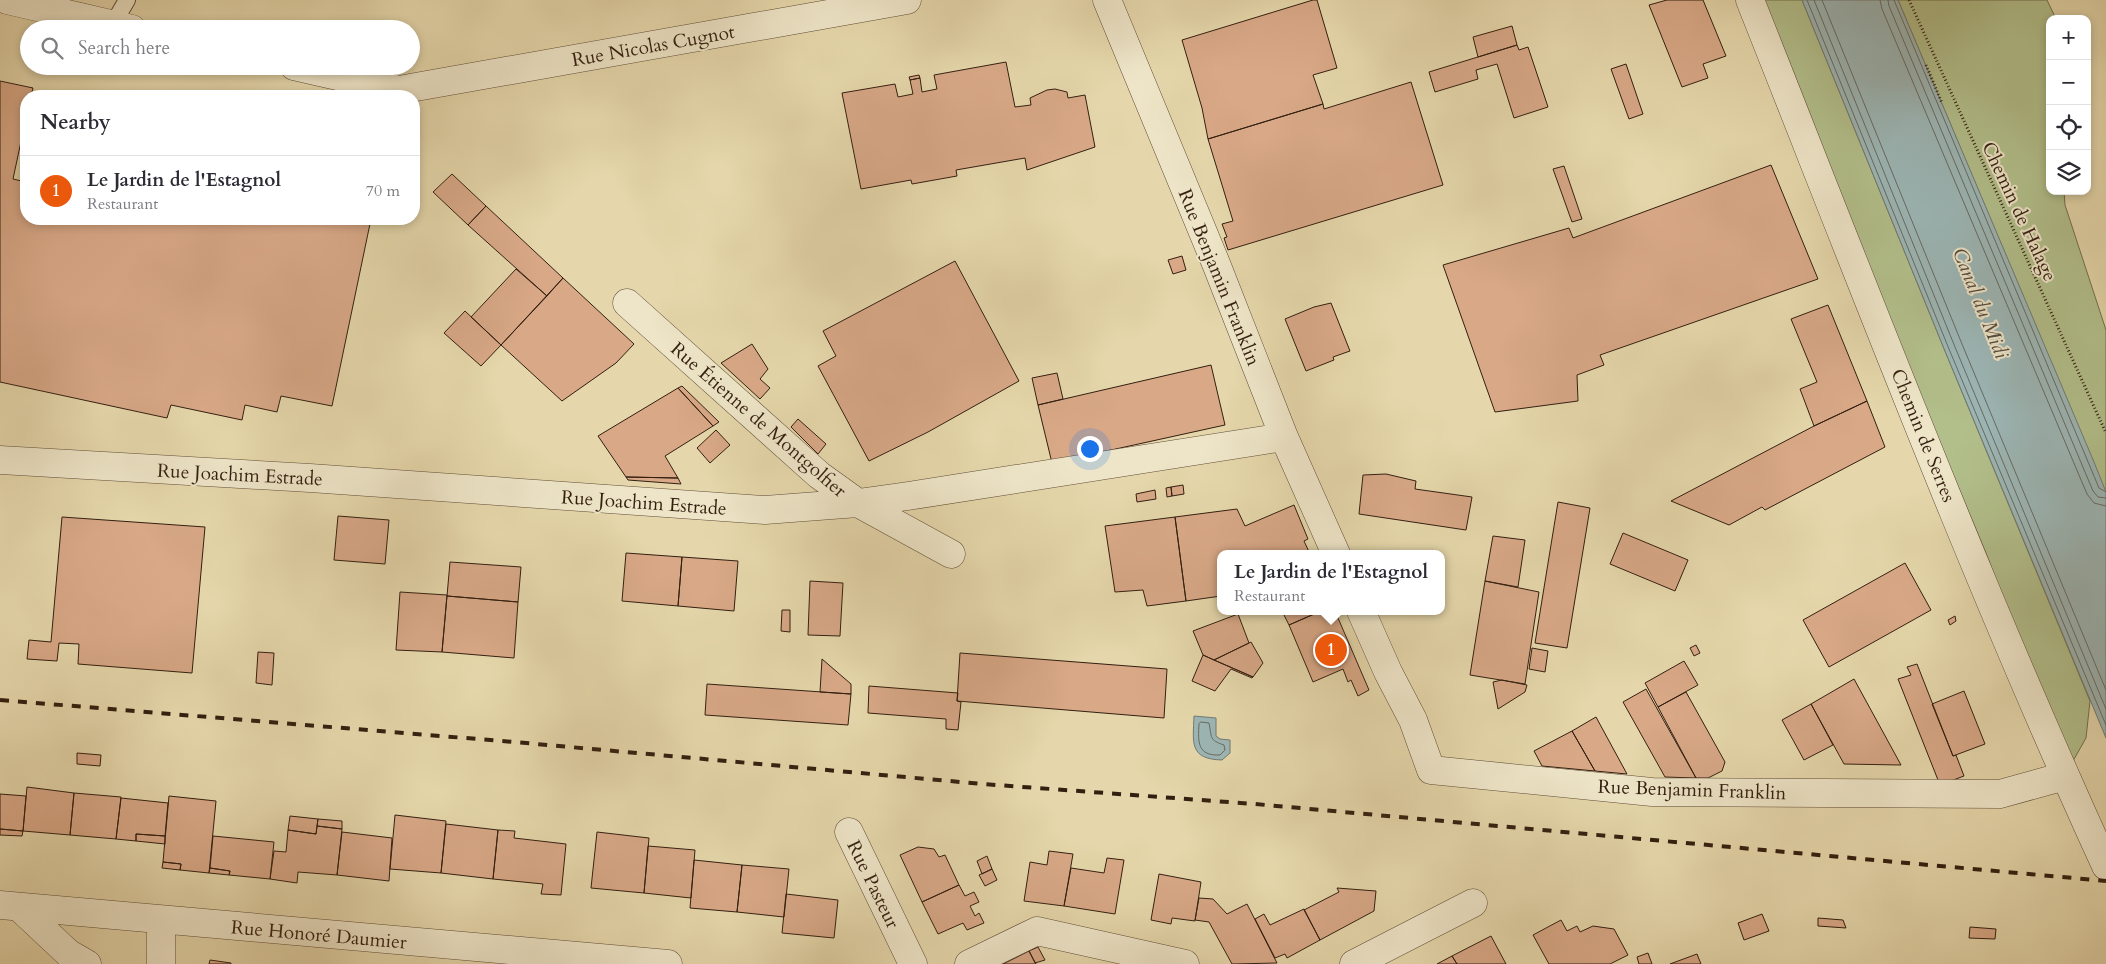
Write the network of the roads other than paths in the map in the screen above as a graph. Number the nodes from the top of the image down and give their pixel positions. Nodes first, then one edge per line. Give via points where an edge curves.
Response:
1 (7, 0) edge
2 (127, 0) edge
3 (907, 0) edge
4 (1107, 0) edge
5 (1750, 0) edge
6 (92, 20) edge
7 (123, 20) edge
8 (334, 75) edge
9 (400, 90) edge
10 (400, 90) edge
11 (627, 303) dead end
12 (1284, 437) junction
13 (0, 460) edge
14 (858, 503) junction
15 (1334, 550) edge
16 (951, 554) dead end
17 (1363, 615) edge
18 (2065, 776) junction
19 (849, 832) dead end
20 (2106, 866) edge
21 (1473, 903) dead end
22 (9, 906) edge
23 (161, 920) junction
24 (445, 954) edge
25 (87, 964) edge
26 (161, 964) edge
27 (668, 964) edge
28 (913, 964) edge
29 (969, 964) edge
30 (1185, 964) edge
31 (1354, 964) edge

1 - 6 street
2 - 7 lane
3 - 9 street, Rue Nicolas Cugnot
4 - 12 street, Rue Benjamin Franklin
5 - 18 street, Chemin de Serres via 1920,427
8 - 10 street, Rue Nicolas Cugnot
11 - 14 street, Rue Étienne de Montgolfier via 819,475
12 - 14 street, Rue Joachim Estrade
12 - 15 street, Rue Benjamin Franklin
13 - 14 street, Rue Joachim Estrade via 766,510
14 - 16 street, Rue Étienne de Montgolfier
17 - 18 street, Rue Benjamin Franklin via 1413,720 1431,770 1652,792 2000,794
18 - 20 street, Chemin de Serres
19 - 28 street, Rue Pasteur
21 - 31 street
22 - 23 street, Rue Honoré Daumier
22 - 25 street via 68,953
23 - 24 street, Rue Honoré Daumier
23 - 26 street
24 - 27 street, Rue Honoré Daumier
29 - 30 street via 1037,931

